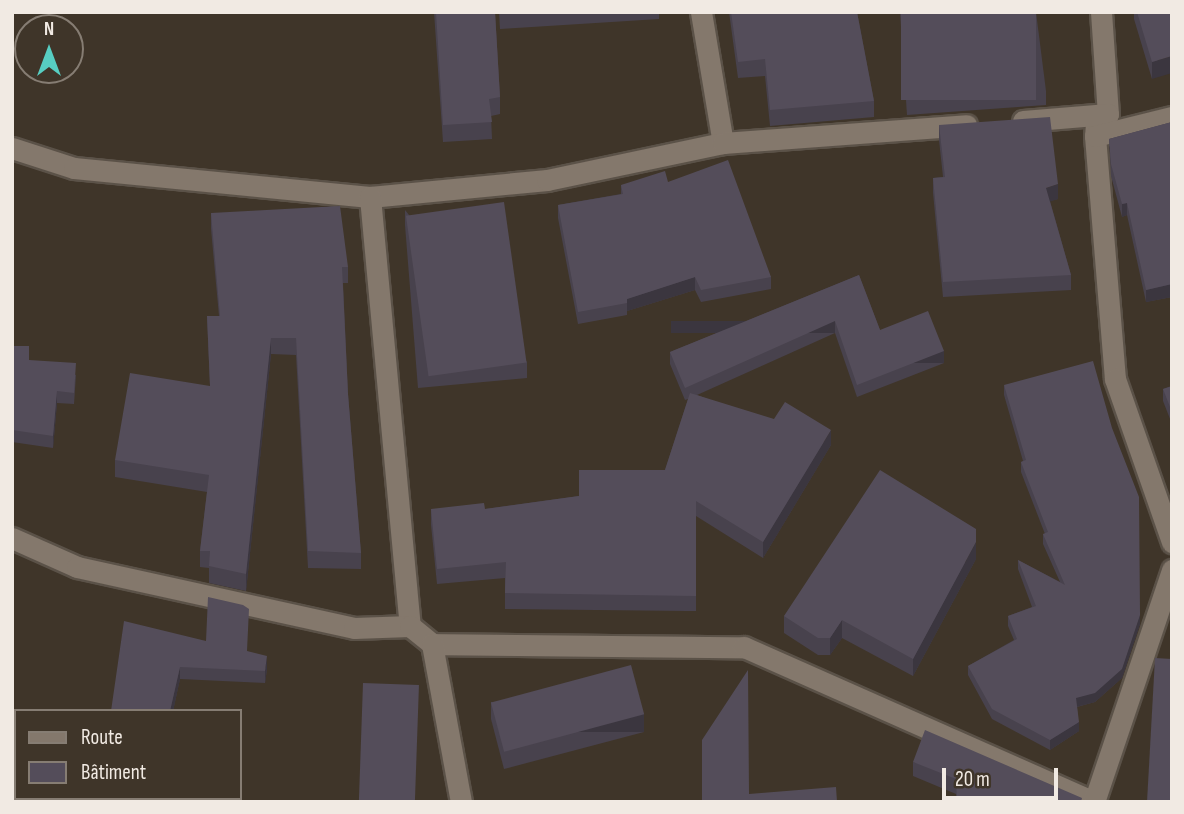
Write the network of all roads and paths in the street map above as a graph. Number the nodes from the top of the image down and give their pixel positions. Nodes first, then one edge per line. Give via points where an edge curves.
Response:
1 (701, 12) edge
2 (1101, 12) edge
3 (1108, 114) junction
4 (1172, 117) edge
5 (1096, 136) junction
6 (723, 143) junction
7 (12, 148) edge
8 (370, 197) junction
9 (12, 538) edge
10 (1172, 542) edge
11 (1172, 570) edge
12 (410, 626) junction
13 (432, 644) junction
14 (461, 802) edge
15 (1094, 802) edge

1 - 6 street
2 - 3 street
3 - 5 street via 1096,123
3 - 6 street
4 - 5 street
5 - 10 street via 1115,379
6 - 8 street via 547,180
7 - 8 street via 74,167
8 - 12 street
9 - 12 street via 77,567 354,628
11 - 15 street
12 - 13 street
13 - 14 street
13 - 15 street via 744,647

